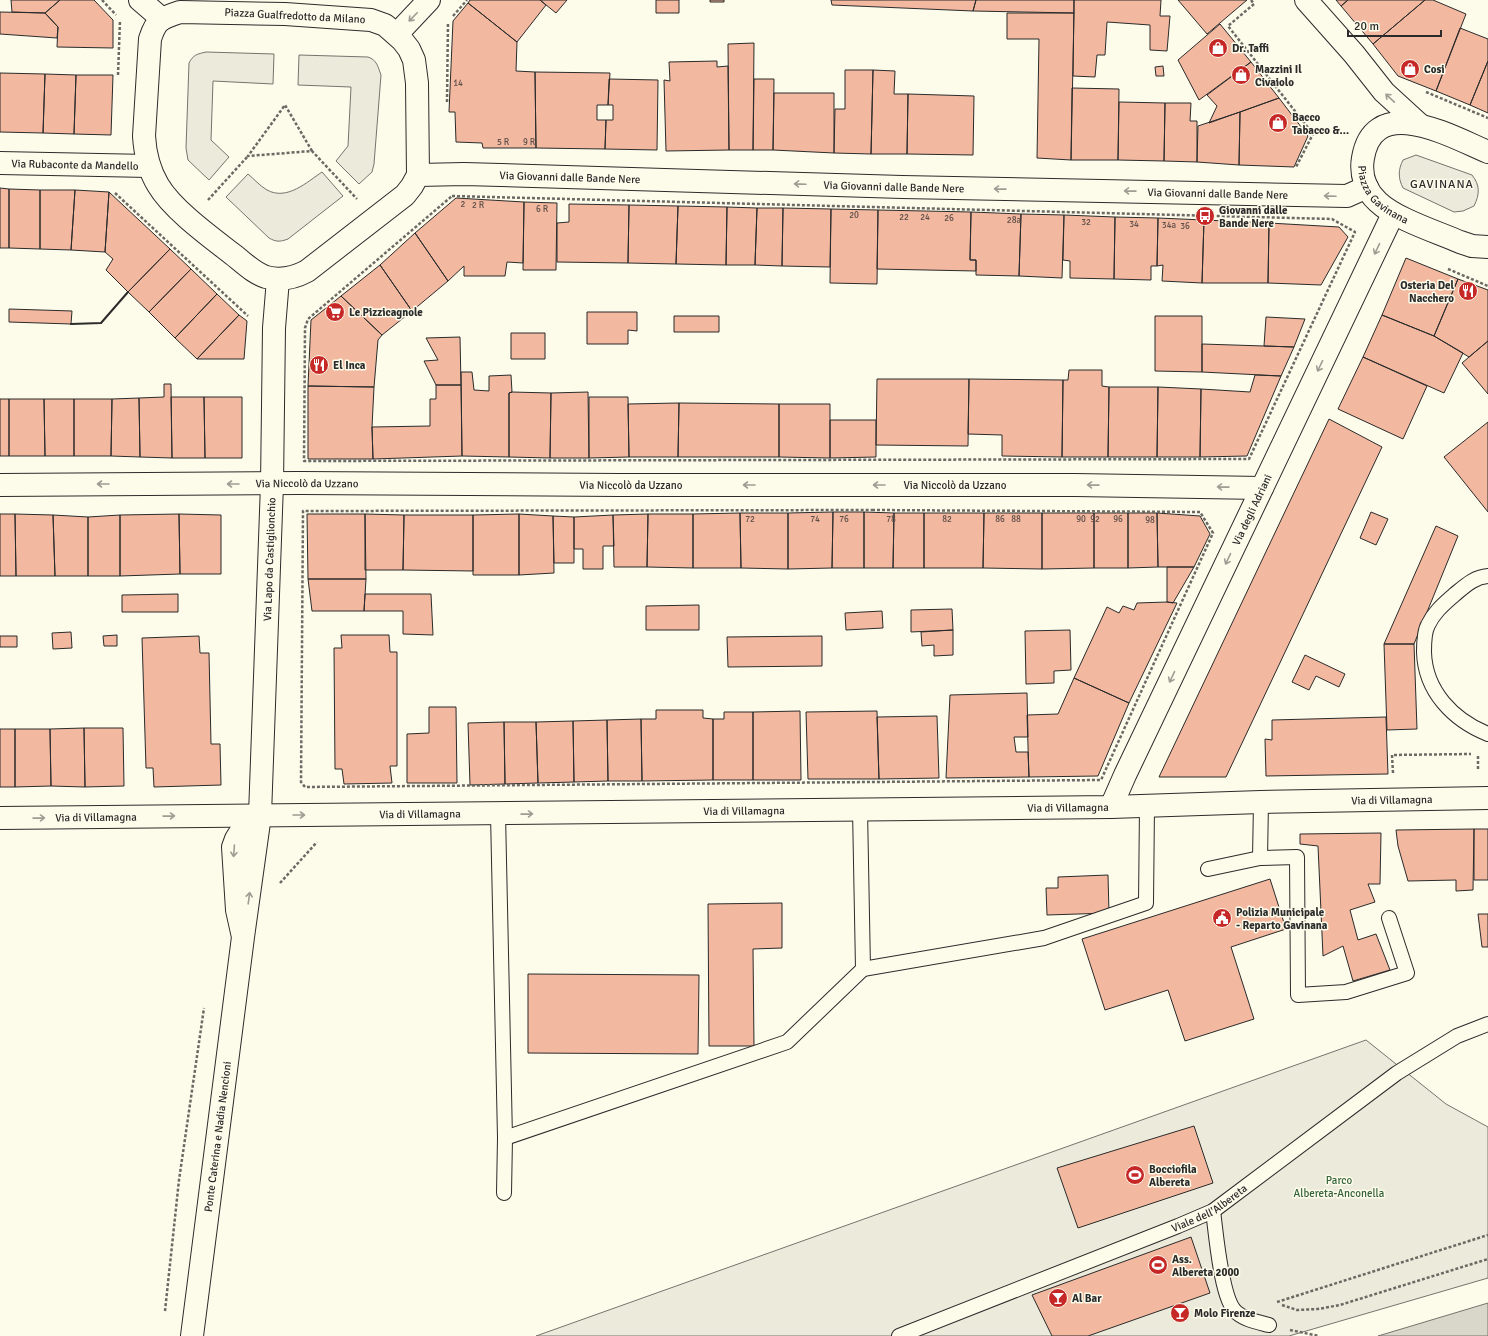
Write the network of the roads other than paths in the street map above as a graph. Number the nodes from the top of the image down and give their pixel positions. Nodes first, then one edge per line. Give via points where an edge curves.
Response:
1 (140, 0) edge
2 (429, 0) edge
3 (1306, 0) edge
4 (162, 19) junction
5 (397, 34) junction
6 (1419, 124) junction
7 (1488, 152) edge
8 (0, 162) edge
9 (149, 166) junction
10 (418, 175) junction
11 (1367, 187) junction
12 (1393, 214) junction
13 (1488, 247) edge
14 (278, 279) junction
15 (272, 484) junction
16 (0, 485) edge
17 (1262, 488) junction
18 (1488, 576) edge
19 (1488, 734) edge
20 (1488, 798) edge
21 (1261, 802) junction
22 (1147, 806) junction
23 (1111, 807) junction
24 (860, 809) junction
25 (498, 814) junction
26 (260, 815) junction
27 (0, 818) edge
28 (1260, 858) junction
29 (1208, 869) dead end
30 (1389, 918) dead end
31 (862, 969) junction
32 (1488, 1024) edge
33 (505, 1138) junction
34 (504, 1194) dead end
35 (1213, 1211) junction
36 (1269, 1325) dead end
37 (192, 1336) edge
38 (899, 1336) edge

1 - 4 street
2 -> 5 street
6 -> 3 street via 1384,92
4 - 5 street, Piazza Gualfredotto da Milano via 180,12 293,15 371,20 385,24
4 - 9 street via 154,26 150,39 144,136
5 - 10 street, Piazza Gualfredotto da Milano via 414,60 417,84
6 - 7 street, Piazza Gavinana
6 - 11 street, Piazza Gavinana via 1391,124 1371,137 1362,164
8 - 9 street, Via Rubaconte da Mandello
9 - 14 street via 169,200 191,220 254,271
11 -> 10 street, Via Giovanni dalle Bande Nere via 1346,196 902,187 464,174
10 - 14 street via 405,195 307,271 297,276
11 - 12 street, Piazza Gavinana via 1379,203
12 - 13 street, Piazza Gavinana via 1460,242
12 -> 17 street, Via degli Adriani
14 - 15 street, Via Lapo da Castiglionchio via 274,328
15 -> 16 street, Via Niccolò da Uzzano
17 -> 15 street, Via Niccolò da Uzzano via 1075,485
15 - 26 street, Via Lapo da Castiglionchio
17 -> 23 street, Via degli Adriani
18 - 19 lane via 1472,580 1437,610 1427,626 1424,647 1427,675 1439,698 1458,718
20 - 21 street, Via di Villamagna
21 - 22 street, Via di Villamagna
21 - 28 lane
22 - 23 street, Via di Villamagna
22 - 31 lane via 1146,903 1044,938
23 - 24 street, Via di Villamagna
25 -> 24 street, Via di Villamagna
24 - 31 lane
26 -> 25 street, Via di Villamagna
25 - 33 lane
27 -> 26 street, Via di Villamagna
26 - 37 street, Ponte Caterina e Nadia Nencioni
28 - 29 lane
28 - 30 lane via 1297,857 1298,995 1346,992 1407,973
31 - 33 lane via 787,1042
32 - 35 lane, Viale dell'Albereta via 1457,1036 1397,1073
33 - 34 lane
35 - 36 lane via 1220,1267 1228,1300 1234,1311 1248,1320
35 - 38 lane, Viale dell'Albereta

